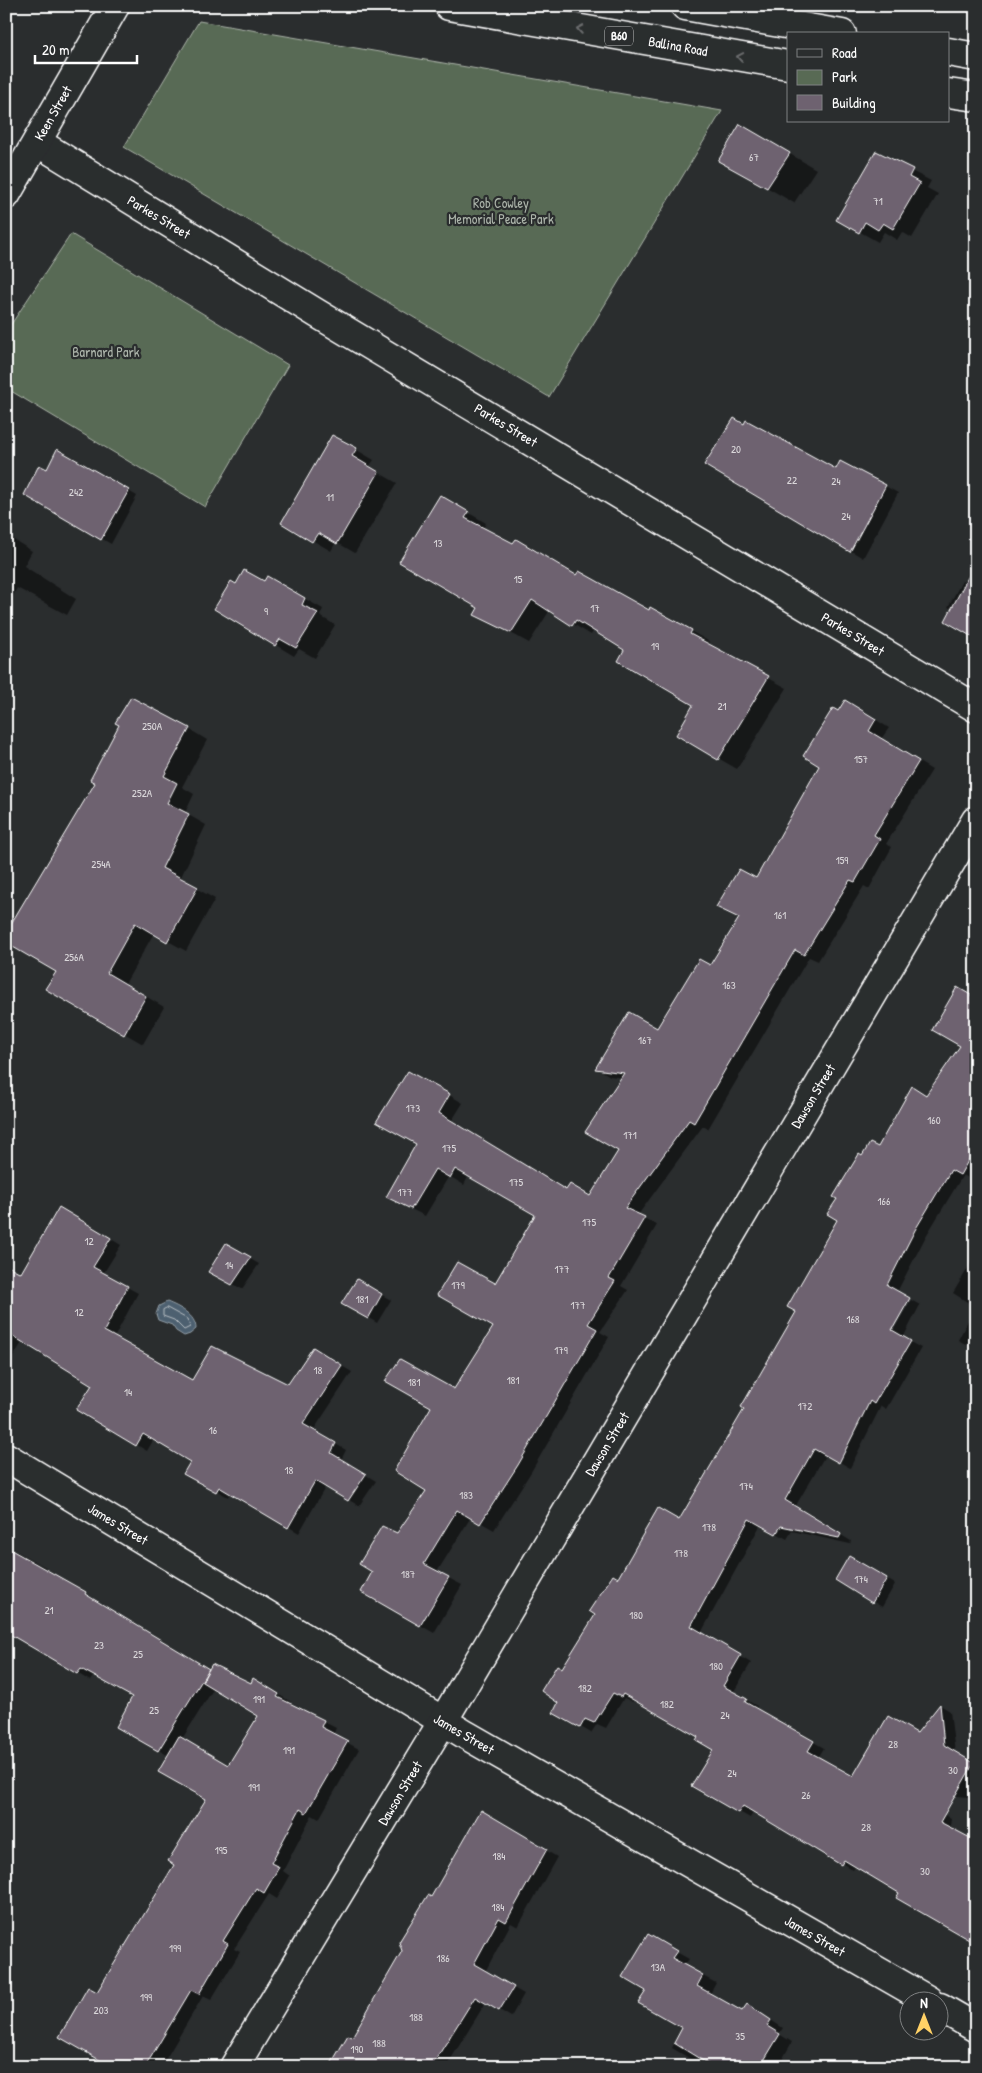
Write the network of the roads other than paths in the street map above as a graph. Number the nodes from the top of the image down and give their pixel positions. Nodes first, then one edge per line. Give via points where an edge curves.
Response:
1 (115, 6) edge
2 (449, 6) edge
3 (685, 6) edge
4 (831, 32) edge
5 (950, 52) edge
6 (976, 57) edge
7 (787, 65) edge
8 (950, 93) edge
9 (976, 98) edge
10 (36, 142) junction
11 (6, 194) edge
12 (976, 708) edge
13 (976, 820) edge
14 (6, 1457) edge
15 (443, 1722) junction
16 (911, 1990) edge
17 (950, 2013) edge
18 (976, 2028) edge
19 (234, 2067) edge

1 - 10 street, Keen Street
7 -> 2 street, Ballina Road / B60
3 - 4 street
5 - 6 street
8 - 9 street
10 - 11 street, Keen Street
10 - 12 street, Parkes Street
13 - 15 street, Dawson Street
14 - 15 street, James Street
15 - 16 street, James Street
15 - 19 street, Dawson Street
17 - 18 street

